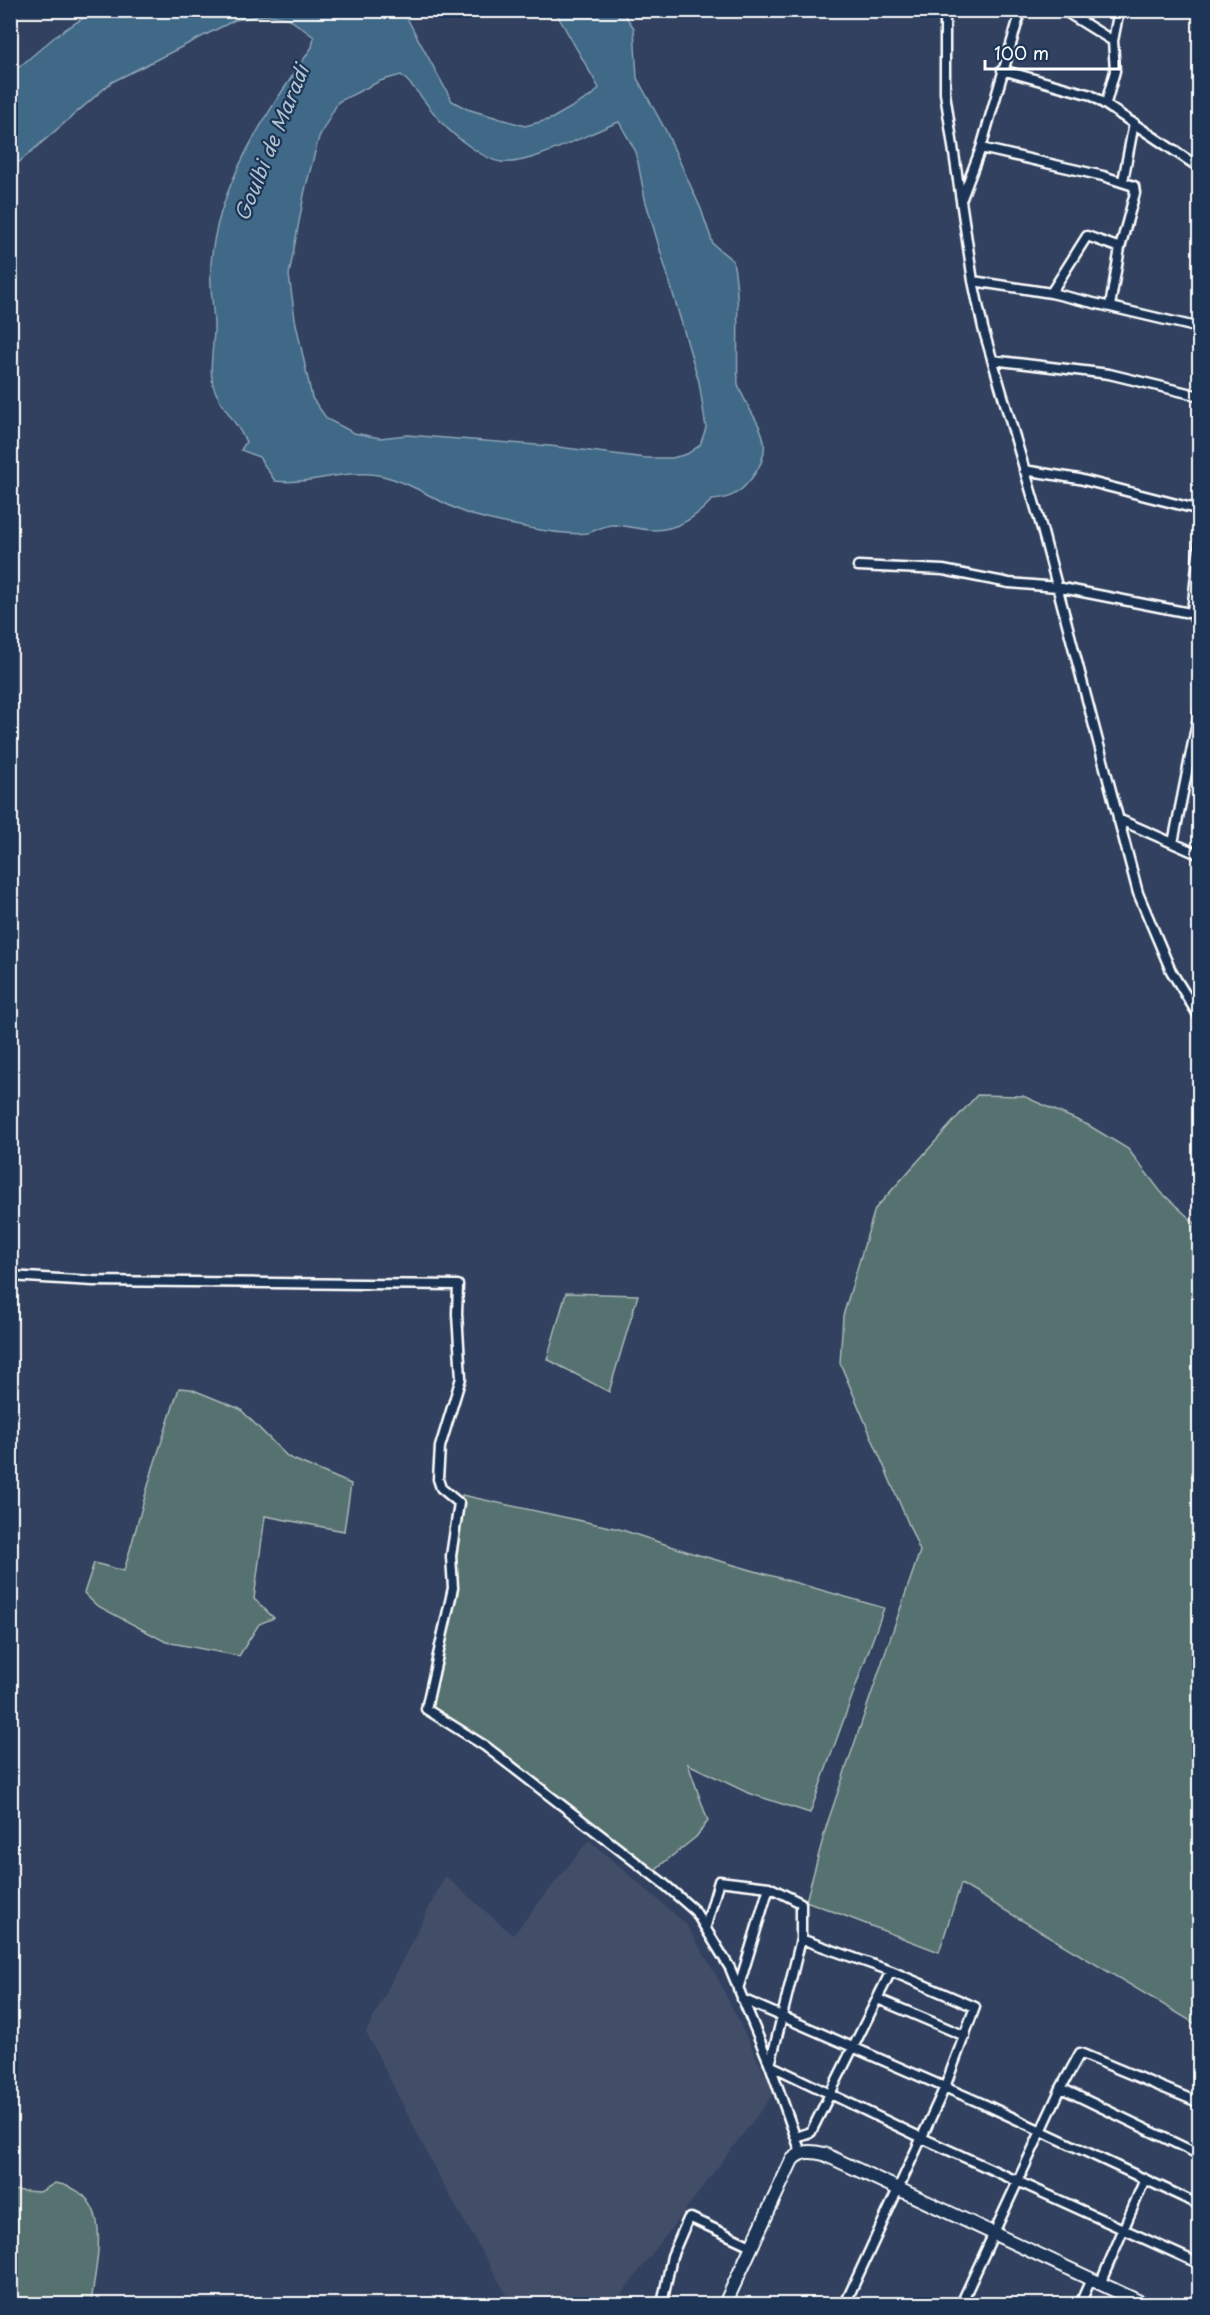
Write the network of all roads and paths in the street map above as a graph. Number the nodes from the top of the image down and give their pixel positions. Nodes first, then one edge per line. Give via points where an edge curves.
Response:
1 (945, 10) edge
2 (1021, 10) edge
3 (1063, 10) edge
4 (1119, 10) edge
5 (1113, 41) junction
6 (1002, 70) junction
7 (1106, 103) junction
8 (1134, 123) junction
9 (981, 148) junction
10 (1200, 168) edge
11 (1124, 181) junction
12 (962, 198) junction
13 (1120, 248) junction
14 (973, 281) junction
15 (1050, 293) junction
16 (1110, 306) junction
17 (1200, 328) edge
18 (992, 360) junction
19 (1200, 396) edge
20 (1024, 470) junction
21 (1200, 510) edge
22 (1200, 537) edge
23 (1199, 549) edge
24 (858, 566) dead end
25 (1058, 586) junction
26 (1196, 614) edge
27 (1200, 632) edge
28 (1200, 707) edge
29 (1118, 819) junction
30 (1173, 843) junction
31 (1200, 855) edge
32 (1200, 1018) edge
33 (10, 1276) edge
34 (770, 1887) junction
35 (706, 1926) junction
36 (801, 1939) junction
37 (891, 1971) junction
38 (738, 1989) junction
39 (742, 1999) junction
40 (878, 1999) junction
41 (783, 2015) junction
42 (965, 2036) junction
43 (856, 2046) junction
44 (770, 2065) junction
45 (945, 2087) junction
46 (1061, 2088) junction
47 (831, 2096) junction
48 (1200, 2103) edge
49 (1042, 2131) junction
50 (796, 2138) junction
51 (922, 2138) junction
52 (801, 2153) junction
53 (1200, 2155) edge
54 (1145, 2179) junction
55 (1018, 2181) junction
56 (898, 2189) junction
57 (1200, 2205) edge
58 (1123, 2230) junction
59 (994, 2234) junction
60 (752, 2246) junction
61 (1200, 2264) edge
62 (1095, 2282) junction
63 (662, 2304) edge
64 (725, 2304) edge
65 (845, 2304) edge
66 (961, 2304) edge
67 (1080, 2304) edge
68 (1144, 2304) edge

1 - 12 street via 945,93
2 - 6 street
3 - 5 street
4 - 5 street
5 - 7 street via 1115,71
6 - 7 street via 1079,90
6 - 9 street
7 - 8 street
8 - 10 street
8 - 11 street
9 - 11 street
9 - 12 street
11 - 13 street via 1134,186 1135,194
12 - 14 street
13 - 15 street via 1085,237
13 - 16 street
14 - 15 street
14 - 18 street
15 - 16 street
16 - 17 street
18 - 19 street via 1109,374
18 - 20 street
20 - 21 street via 1079,479
20 - 25 street
22 - 23 street
23 - 26 street
24 - 25 street via 933,568 1009,583
25 - 26 street
25 - 29 street
26 - 27 street
28 - 30 street
29 - 30 street
29 - 32 street via 1152,931
30 - 31 street
33 - 35 street via 93,1281 458,1285 460,1378 440,1448 438,1479 443,1490 459,1503 451,1556 454,1578 426,1709 485,1746 663,1882
34 - 35 street via 719,1881
34 - 36 street via 801,1904
34 - 38 street
35 - 38 street
36 - 37 street
36 - 41 street
37 - 40 street
37 - 42 street via 973,2005 975,2010
38 - 39 street
39 - 41 street
39 - 44 street
40 - 42 street
40 - 43 street
41 - 43 street
41 - 44 street
42 - 45 street
43 - 45 street
43 - 47 street
44 - 47 street
44 - 50 street
45 - 49 street
45 - 51 street
46 - 48 street via 1080,2053
46 - 49 street
46 - 53 street
47 - 50 street via 811,2132
47 - 51 street
49 - 54 street
49 - 55 street
50 - 52 street
51 - 55 street
51 - 56 street
52 - 56 street via 824,2154
52 - 60 street via 792,2160
54 - 57 street
54 - 58 street
55 - 58 street
55 - 59 street
56 - 59 street
56 - 65 street
58 - 61 street
58 - 62 street
59 - 62 street
59 - 66 street
60 - 63 street via 690,2217 678,2239
60 - 64 street
62 - 67 street
62 - 68 street

